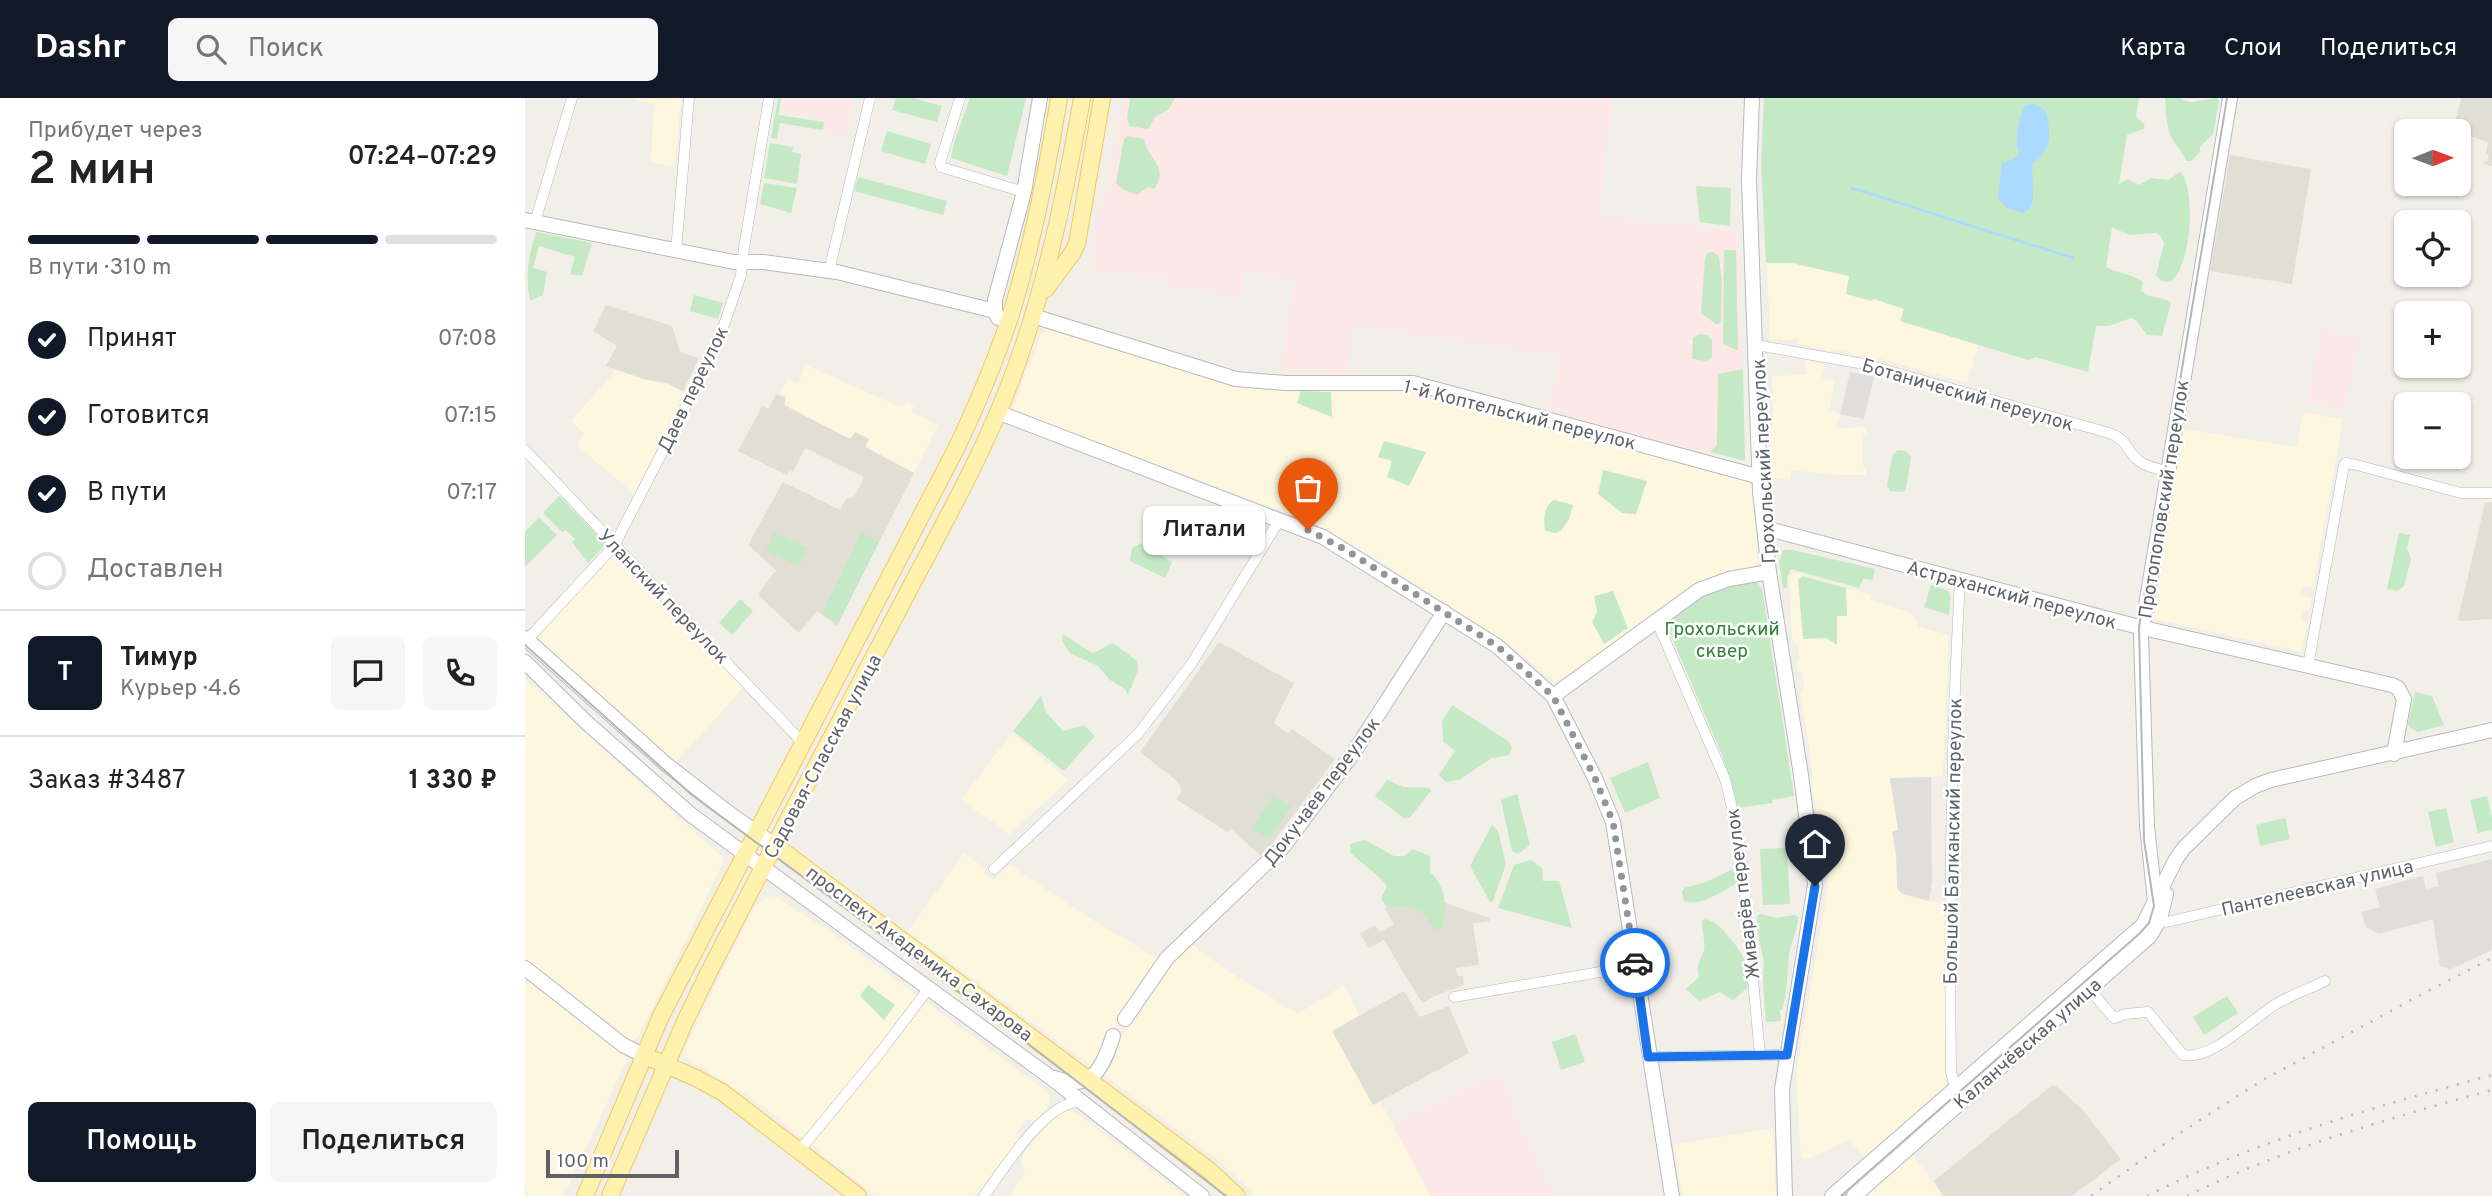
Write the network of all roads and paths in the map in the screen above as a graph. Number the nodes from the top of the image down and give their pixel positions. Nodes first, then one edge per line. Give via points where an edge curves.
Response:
1 (572, 98) edge
2 (689, 98) edge
3 (769, 98) edge
4 (870, 98) edge
5 (960, 98) edge
6 (1040, 98) edge
7 (1059, 98) edge
8 (1082, 98) edge
9 (1101, 98) edge
10 (1752, 98) edge
11 (2230, 98) edge
12 (1024, 191) junction
13 (530, 221) edge
14 (676, 251) junction
15 (743, 262) junction
16 (829, 271) junction
17 (1038, 299) junction
18 (1003, 312) junction
19 (1033, 316) junction
20 (1756, 345) junction
21 (997, 412) junction
22 (525, 450) edge
23 (2167, 471) junction
24 (1760, 477) junction
25 (2492, 493) edge
26 (1280, 520) junction
27 (1765, 528) junction
28 (614, 546) junction
29 (1769, 572) junction
30 (1960, 580) junction
31 (1444, 612) junction
32 (1657, 622) junction
33 (2142, 628) junction
34 (528, 643) edge
35 (525, 662) edge
36 (2308, 666) junction
37 (1553, 696) junction
38 (2492, 732) edge
39 (803, 743) junction
40 (2394, 754) junction
41 (775, 797) junction
42 (795, 808) junction
43 (757, 833) junction
44 (776, 846) junction
45 (2492, 846) edge
46 (747, 854) junction
47 (764, 867) junction
48 (994, 869) dead end
49 (2169, 871) junction
50 (729, 887) junction
51 (748, 897) junction
52 (2155, 902) junction
53 (2160, 919) junction
54 (908, 946) junction
55 (896, 964) junction
56 (1635, 966) junction
57 (525, 968) edge
58 (2325, 981) dead end
59 (929, 988) junction
60 (2090, 990) junction
61 (1454, 997) dead end
62 (1125, 1019) dead end
63 (1114, 1036) dead end
64 (643, 1055) junction
65 (1760, 1055) junction
66 (1787, 1055) junction
67 (1648, 1057) junction
68 (666, 1065) junction
69 (1050, 1077) junction
70 (1090, 1080) junction
71 (1961, 1091) junction
72 (1083, 1102) junction
73 (1122, 1104) junction
74 (1107, 1121) junction
75 (800, 1150) junction
76 (585, 1192) edge
77 (610, 1196) edge
78 (858, 1196) edge
79 (984, 1196) edge
80 (1202, 1196) edge
81 (1237, 1196) edge
82 (1672, 1196) edge
83 (1785, 1196) edge
84 (1832, 1196) edge
85 (1854, 1196) edge

1 - 13 street
2 - 14 street
3 - 15 street, Даев переулок
4 - 16 street
5 - 12 street via 941,167
6 - 12 street
7 - 18 main road, Садовая-Спасская улица via 1042,194
8 - 17 main road, Садовая-Спасская улица via 1065,194
9 - 17 main road via 1077,244
10 - 20 street, Грохольский переулок via 1749,169
11 - 23 street, Протопоповский переулок
12 - 18 street via 995,300
13 - 14 street
14 - 15 street
15 - 16 street
15 - 28 street, Даев переулок via 724,325
16 - 18 street
17 - 19 main road, Садовая-Спасская улица
18 - 39 main road, Садовая-Спасская улица via 1002,341 956,449
19 - 21 main road, Садовая-Спасская улица
19 - 24 street, 1-й Коптельский переулок via 1242,381 1413,383
20 - 23 street, Ботанический переулок via 1864,365 2109,433 2124,440 2137,460
20 - 24 street, Грохольский переулок
21 - 26 street
21 - 42 main road, Садовая-Спасская улица
22 - 28 street, Уланский переулок
23 - 33 street, Протопоповский переулок
24 - 27 street, Грохольский переулок
25 - 36 street via 2461,494 2346,463
26 - 31 street via 1335,544
26 - 48 street via 1192,663 1138,734
27 - 29 street, Грохольский переулок
27 - 30 street, Астраханский переулок
28 - 34 street, Даев переулок
28 - 39 street, Уланский переулок
29 - 32 street via 1712,584
29 - 66 street, Грохольский переулок via 1815,886
30 - 33 street, Астраханский переулок
30 - 71 street, Большой Балканский переулок via 1953,701 1951,1072
31 - 37 street via 1497,646
31 - 62 street, Докучаев переулок via 1354,752 1283,847 1159,969
32 - 37 street
32 - 65 street, Живарёв переулок via 1732,803
33 - 36 street, Астраханский переулок
33 - 52 street, Протопоповский переулок via 2147,833
34 - 43 street, проспект Академика Сахарова via 667,765
35 - 46 street, проспект Академика Сахарова via 690,814
36 - 40 street, Астраханский переулок via 2398,688 2404,704
37 - 56 street via 1613,822
38 - 40 street
39 - 41 main road, Садовая-Спасская улица
40 - 49 street via 2255,786 2235,798 2184,848
41 - 42 street via 774,805 781,813
41 - 43 main road, Садовая-Спасская улица
42 - 44 main road, Садовая-Спасская улица
43 - 44 street, проспект Академика Сахарова
43 - 46 main road, Садовая-Спасская улица
44 - 47 main road, Садовая-Спасская улица
44 - 54 main road, проспект Академика Сахарова
45 - 53 street, Пантелеевская улица via 2167,922
46 - 47 street, проспект Академика Сахарова
46 - 50 main road, Садовая-Спасская улица
47 - 51 main road, Садовая-Спасская улица
47 - 55 street, проспект Академика Сахарова
49 - 52 street, Каланчёвская улица
49 - 53 street, Каланчёвская улица
50 - 51 street via 734,882 745,884
50 - 64 main road, Садовая-Спасская улица
51 - 68 main road, Садовая-Спасская улица
52 - 53 street
52 - 71 street, Каланчёвская улица via 2143,925
53 - 60 street, Каланчёвская улица via 2150,936
54 - 55 street via 894,948 891,957
54 - 70 main road, проспект Академика Сахарова
55 - 59 street, проспект Академика Сахарова
56 - 61 street
56 - 67 street
57 - 64 street via 623,1045
58 - 60 street via 2277,1003 2209,1051 2189,1057 2148,1012 2114,1018
59 - 69 street, проспект Академика Сахарова
59 - 75 street
60 - 71 street, Каланчёвская улица
63 - 70 street
64 - 68 main road
64 - 76 main road, Садовая-Спасская улица
65 - 66 street
65 - 67 street
66 - 83 street, Грохольский переулок via 1782,1089
67 - 82 street
68 - 75 main road via 710,1084
68 - 77 main road, Садовая-Спасская улица
69 - 70 street via 1081,1083
69 - 72 street, проспект Академика Сахарова
70 - 73 main road, проспект Академика Сахарова
71 - 84 street, Каланчёвская улица
71 - 85 street, Каланчёвская улица
72 - 74 street, проспект Академика Сахарова
72 - 79 street via 1063,1106 1033,1131
73 - 74 street via 1107,1106
73 - 81 main road, проспект Академика Сахарова
74 - 80 street, проспект Академика Сахарова
75 - 78 main road

